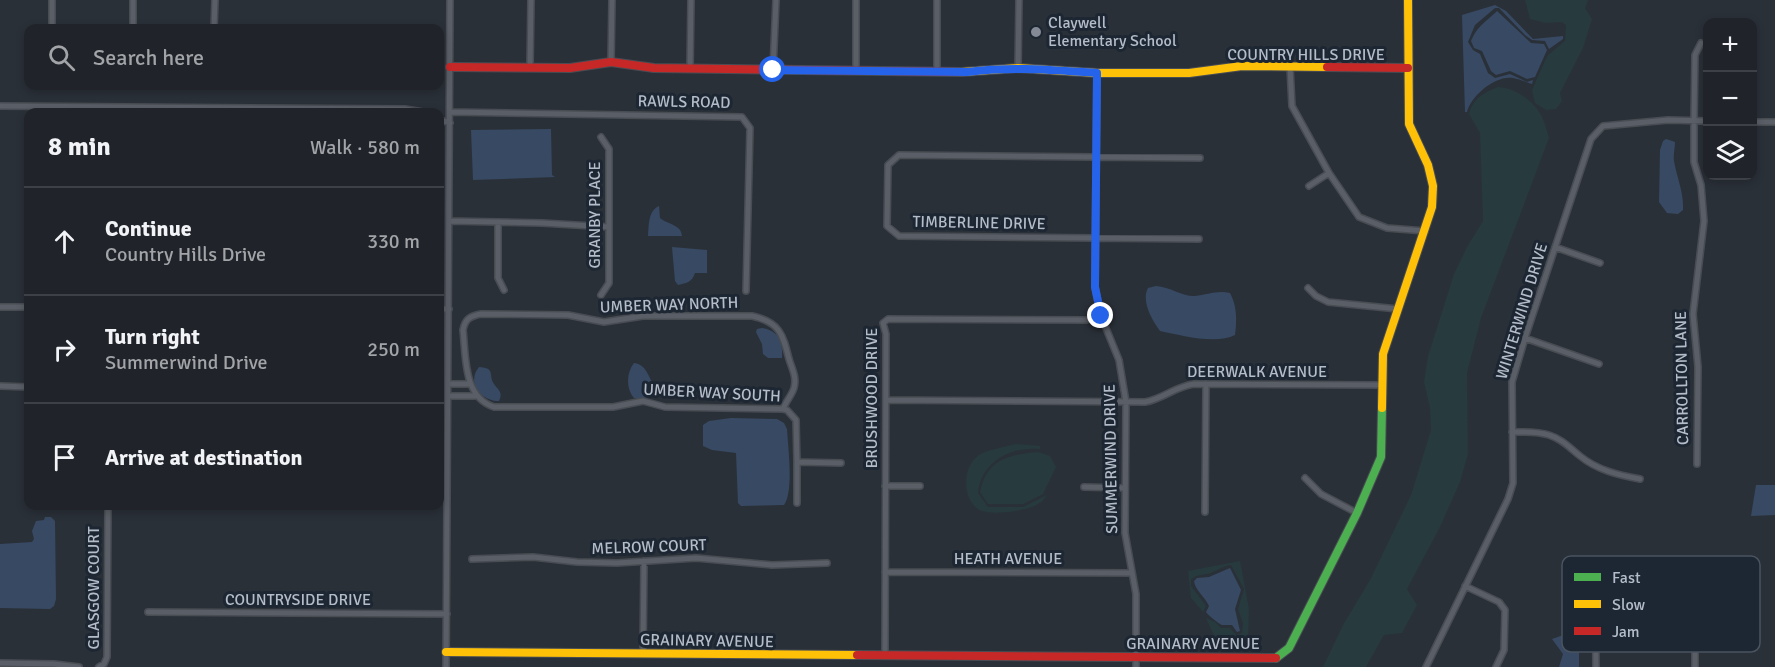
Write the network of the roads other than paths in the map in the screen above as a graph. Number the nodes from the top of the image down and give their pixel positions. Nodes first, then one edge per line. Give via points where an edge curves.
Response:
1 (52, 0) edge
2 (133, 0) edge
3 (215, 0) edge
4 (450, 0) edge
5 (531, 0) edge
6 (612, 0) edge
7 (691, 0) edge
8 (776, 0) edge
9 (856, 0) edge
10 (937, 0) edge
11 (1019, 0) edge
12 (1408, 0) edge
13 (52, 24) edge
14 (133, 24) edge
15 (214, 24) edge
16 (1701, 43) dead end
17 (611, 62) junction
18 (1290, 66) junction
19 (450, 67) junction
20 (530, 67) junction
21 (1018, 68) junction
22 (1408, 68) junction
23 (690, 69) junction
24 (773, 70) junction
25 (856, 71) junction
26 (937, 72) junction
27 (1097, 73) junction
28 (0, 106) edge
29 (270, 108) edge
30 (450, 112) junction
31 (444, 121) edge
32 (1694, 121) junction
33 (1703, 121) edge
34 (1757, 122) edge
35 (1775, 122) edge
36 (450, 123) junction
37 (601, 137) dead end
38 (1096, 157) junction
39 (1200, 158) dead end
40 (1329, 173) junction
41 (1309, 186) dead end
42 (449, 221) junction
43 (498, 222) junction
44 (609, 227) junction
45 (1425, 231) junction
46 (1095, 238) junction
47 (1199, 240) dead end
48 (1555, 247) junction
49 (1600, 263) dead end
50 (1308, 288) dead end
51 (504, 290) dead end
52 (746, 291) dead end
53 (601, 295) dead end
54 (0, 307) edge
55 (24, 307) edge
56 (444, 309) edge
57 (448, 309) junction
58 (1398, 309) junction
59 (1101, 316) junction
60 (1525, 338) junction
61 (1599, 363) dead end
62 (449, 384) junction
63 (470, 384) junction
64 (1206, 384) junction
65 (1381, 385) junction
66 (0, 386) edge
67 (24, 387) edge
68 (444, 392) edge
69 (449, 394) junction
70 (476, 396) junction
71 (886, 400) junction
72 (1126, 402) junction
73 (783, 409) junction
74 (1512, 432) junction
75 (797, 462) junction
76 (841, 463) dead end
77 (1697, 464) dead end
78 (444, 467) edge
79 (448, 467) junction
80 (1305, 478) dead end
81 (1640, 479) dead end
82 (885, 486) junction
83 (920, 486) dead end
84 (1084, 487) dead end
85 (1125, 488) junction
86 (797, 503) dead end
87 (108, 510) edge
88 (1205, 512) dead end
89 (1357, 513) junction
90 (472, 559) dead end
91 (644, 561) junction
92 (827, 563) dead end
93 (885, 572) junction
94 (1132, 573) junction
95 (1465, 586) junction
96 (148, 612) dead end
97 (447, 614) junction
98 (446, 652) junction
99 (1596, 652) edge
100 (643, 654) junction
101 (885, 656) junction
102 (1136, 657) junction
103 (0, 663) edge
104 (79, 667) edge
105 (99, 667) edge
106 (446, 667) edge
107 (1136, 667) edge
108 (1426, 667) edge
109 (1496, 667) edge
110 (1596, 667) edge

1 - 13 street
2 - 14 street
3 - 15 street
4 - 19 street
5 - 20 street
6 - 17 street
7 - 23 street
8 - 24 street
9 - 25 street
10 - 26 street
11 - 21 street
12 - 22 street, GRAINARY AVENUE
16 - 32 street, CARROLLTON LANE via 1695,55
17 - 20 street, COUNTRY HILLS DRIVE via 570,68
17 - 23 street, COUNTRY HILLS DRIVE
18 - 22 street, COUNTRY HILLS DRIVE
18 - 27 street, COUNTRY HILLS DRIVE via 1242,66 1189,73
18 - 40 street via 1292,106
19 - 20 street, COUNTRY HILLS DRIVE
19 - 30 street
21 - 26 street, COUNTRY HILLS DRIVE
21 - 27 street, COUNTRY HILLS DRIVE
22 - 45 street, GRAINARY AVENUE via 1409,123 1433,186
23 - 24 street, COUNTRY HILLS DRIVE
24 - 25 street, COUNTRY HILLS DRIVE
25 - 26 street, COUNTRY HILLS DRIVE
27 - 38 street, SUMMERWIND DRIVE
28 - 29 street
30 - 36 street
30 - 52 street, RAWLS ROAD via 742,117 750,128
31 - 36 street
32 - 33 street, WINTERWIND DRIVE
32 - 48 street, WINTERWIND DRIVE via 1603,126 1591,139
32 - 77 street, CARROLLTON LANE via 1694,162 1701,185 1704,221 1693,314 1698,367
34 - 35 street
36 - 42 street
37 - 44 street, GRANBY PLACE via 609,149
38 - 39 street, TIMBERLINE DRIVE
38 - 46 street, SUMMERWIND DRIVE
38 - 46 street, TIMBERLINE DRIVE via 898,155 888,165 887,226 899,236
40 - 41 street
40 - 45 street via 1359,217 1387,228
42 - 43 street
42 - 57 street
43 - 44 street
43 - 51 street via 498,278
44 - 53 street, GRANBY PLACE via 609,284
45 - 58 street, GRAINARY AVENUE
46 - 47 street, TIMBERLINE DRIVE
46 - 59 street, SUMMERWIND DRIVE via 1095,287
48 - 49 street
48 - 60 street, WINTERWIND DRIVE
50 - 58 street via 1328,302
54 - 55 street
56 - 57 street
57 - 62 street
58 - 65 street, GRAINARY AVENUE via 1383,354
59 - 71 street, BRUSHWOOD DRIVE via 1087,320 888,319 883,323
59 - 72 street, SUMMERWIND DRIVE via 1119,360
60 - 61 street
60 - 74 street, WINTERWIND DRIVE via 1512,382
62 - 63 street
62 - 69 street
63 - 70 street
63 - 73 street, UMBER WAY NORTH via 463,330 474,315 568,315 604,322 643,316 752,316 770,322 786,342 795,380
64 - 65 street, DEERWALK AVENUE
64 - 72 street, DEERWALK AVENUE via 1182,385 1154,400
64 - 88 street
65 - 89 street, GRAINARY AVENUE via 1382,457
66 - 67 street
68 - 69 street
69 - 70 street
69 - 79 street
70 - 73 street, UMBER WAY SOUTH via 484,404 494,406 613,407 643,401 665,407
71 - 72 street, DEERWALK AVENUE
71 - 82 street, BRUSHWOOD DRIVE
72 - 85 street, SUMMERWIND DRIVE
73 - 75 street, UMBER WAY SOUTH via 796,420
74 - 81 street via 1550,435 1598,467
74 - 95 street, WINTERWIND DRIVE via 1513,483
75 - 76 street
75 - 86 street, UMBER WAY SOUTH
78 - 79 street
79 - 97 street
80 - 89 street via 1321,494
82 - 83 street
82 - 93 street, BRUSHWOOD DRIVE
84 - 85 street
85 - 94 street, SUMMERWIND DRIVE via 1125,533
87 - 105 street, GLASGOW COURT via 107,657
89 - 102 street, GRAINARY AVENUE via 1289,648 1276,658
90 - 91 street, MELROW COURT via 519,556 592,563
91 - 92 street, MELROW COURT via 696,558 772,565
91 - 100 street
93 - 94 street, HEATH AVENUE
93 - 101 street, BRUSHWOOD DRIVE
94 - 102 street, SUMMERWIND DRIVE
95 - 108 street, WINTERWIND DRIVE
95 - 109 street via 1499,602 1505,610 1504,650
96 - 97 street, COUNTRYSIDE DRIVE
97 - 98 street
98 - 100 street, GRAINARY AVENUE
98 - 106 street
99 - 110 street
100 - 101 street, GRAINARY AVENUE
101 - 102 street, GRAINARY AVENUE
102 - 107 street, SUMMERWIND DRIVE
103 - 104 street, GLASGOW COURT

